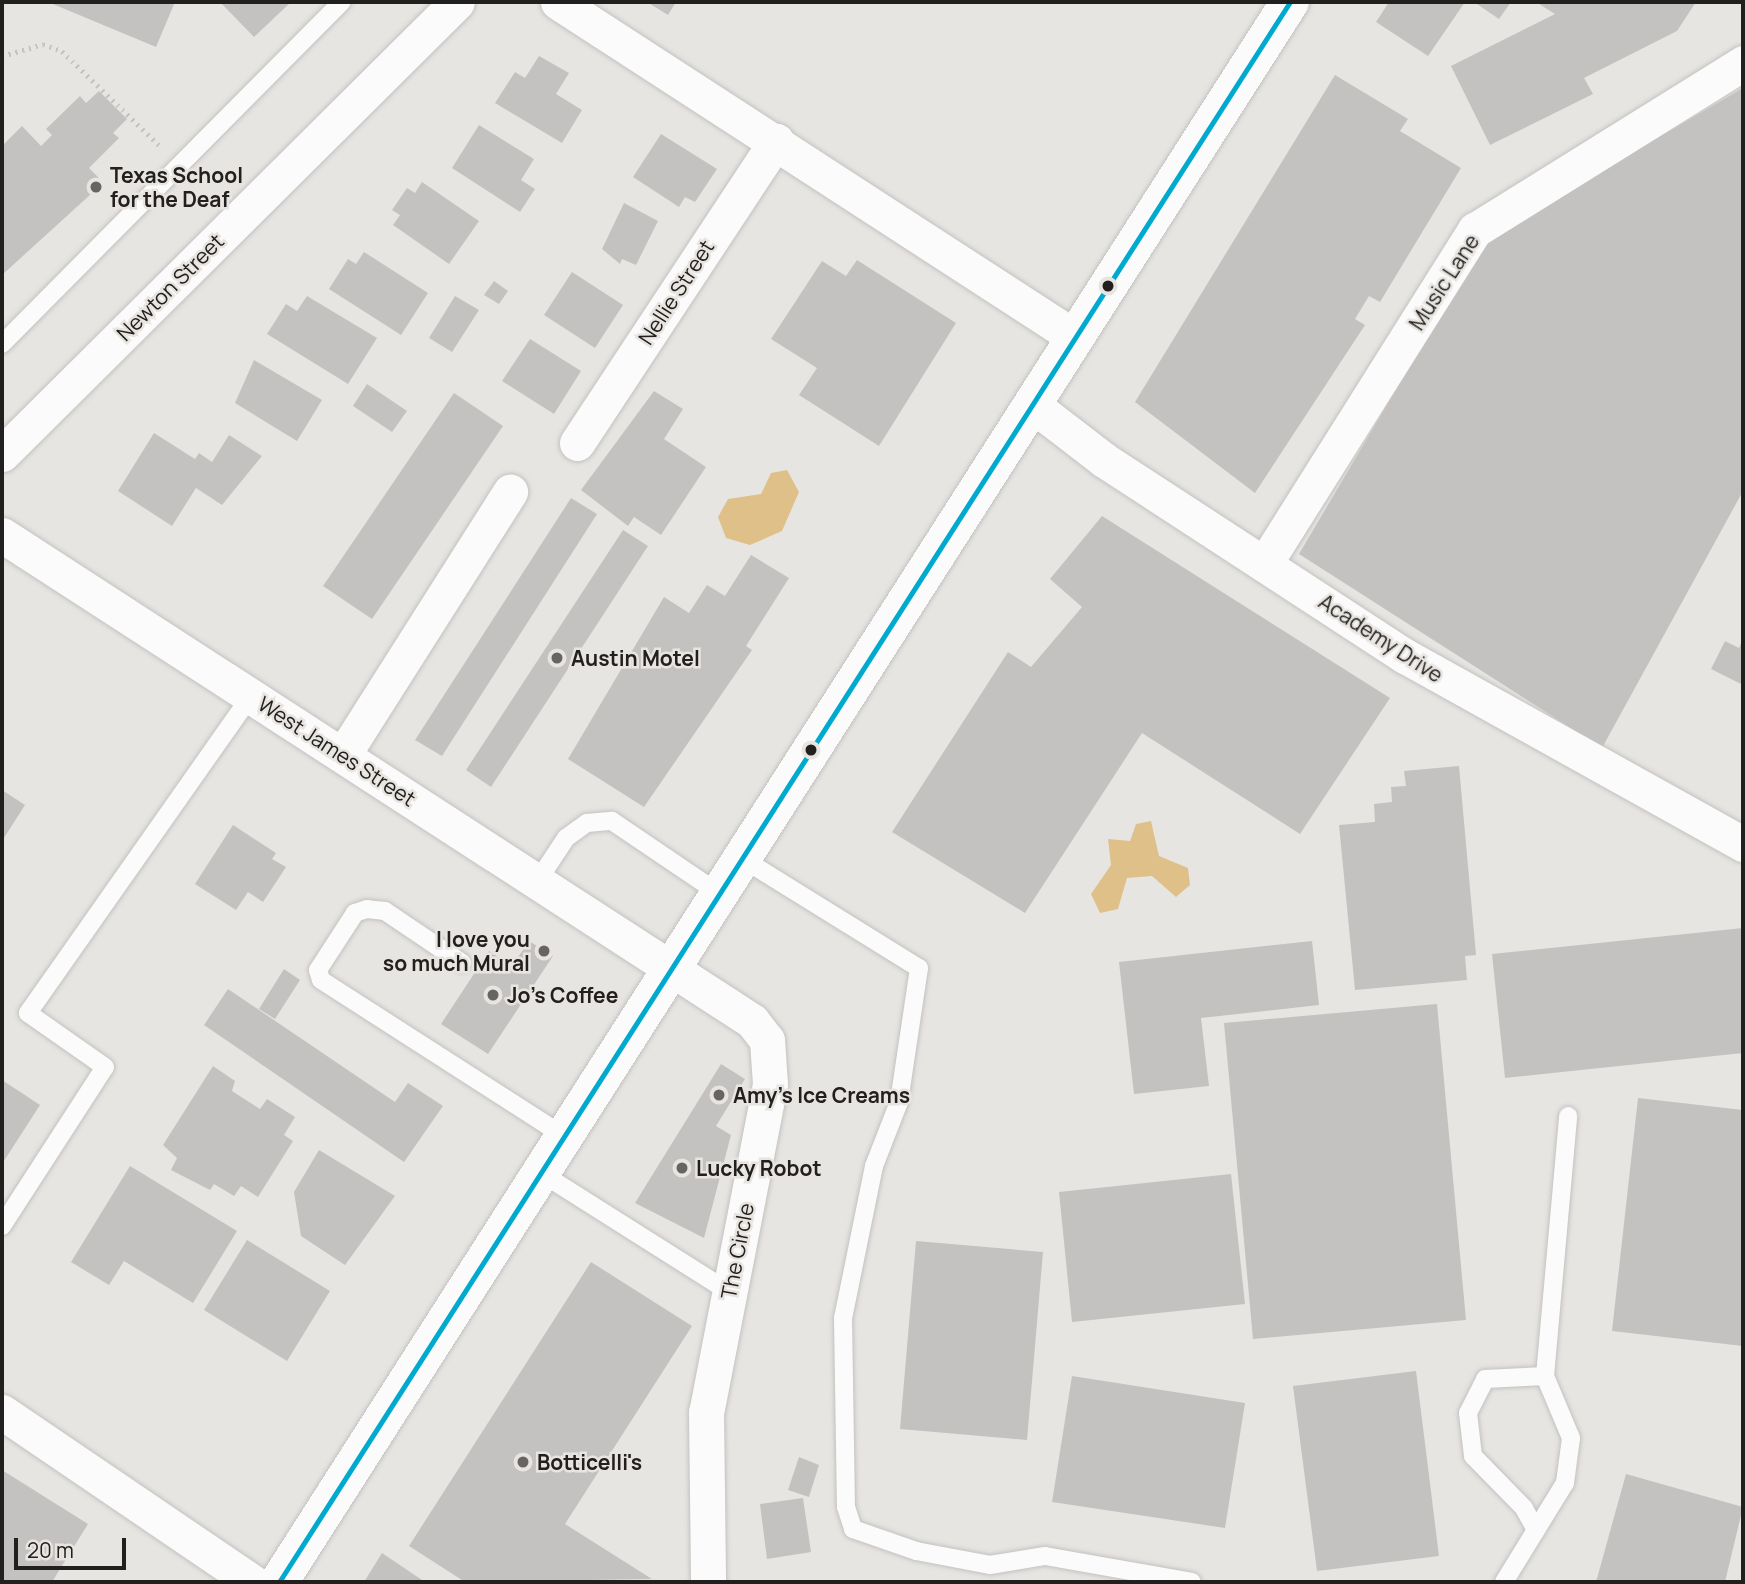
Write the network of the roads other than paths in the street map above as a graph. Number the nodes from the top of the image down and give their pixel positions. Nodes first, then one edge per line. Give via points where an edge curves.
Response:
1 (342, 2) edge
2 (457, 2) edge
3 (558, 2) edge
4 (1290, 2) edge
5 (1743, 63) edge
6 (776, 141) junction
7 (1076, 338) junction
8 (2, 344) edge
9 (1034, 407) junction
10 (577, 443) dead end
11 (2, 454) edge
12 (510, 492) dead end
13 (2, 535) edge
14 (1265, 563) junction
15 (251, 696) junction
16 (343, 755) junction
17 (1743, 844) edge
18 (743, 859) junction
19 (537, 882) junction
20 (720, 894) junction
21 (462, 962) dead end
22 (671, 971) junction
23 (1568, 1116) dead end
24 (566, 1137) junction
25 (541, 1173) junction
26 (2, 1226) edge
27 (729, 1292) junction
28 (1545, 1376) junction
29 (2, 1412) edge
30 (1536, 1530) junction
31 (252, 1582) edge
32 (279, 1582) edge
33 (708, 1582) edge
34 (1192, 1582) edge
35 (1504, 1582) edge

1 - 8 lane
2 - 11 street, Newton Street
3 - 6 street
4 - 7 main road
5 - 14 street, Music Lane via 1475,230
6 - 7 street
6 - 10 street, Nellie Street
7 - 9 main road
9 - 14 street, Academy Drive via 1104,460
9 - 18 main road
12 - 16 street
13 - 15 street, West James Street
14 - 17 street, Academy Drive via 1416,663
15 - 16 street, West James Street
15 - 26 lane via 28,1013 105,1067
16 - 19 street, West James Street
18 - 20 main road
18 - 34 lane via 919,968 900,1102 874,1166 843,1318 845,1494 853,1529 916,1551 990,1565 1045,1556
19 - 20 lane via 566,838 587,823 612,821
19 - 22 street, West James Street
20 - 22 main road
21 - 24 lane via 385,911 367,909 355,914 318,970 321,980
22 - 24 main road
22 - 27 street, The Circle via 752,1021 773,1059
23 - 28 lane
24 - 25 main road
25 - 27 lane
25 - 32 main road
27 - 33 street, The Circle via 706,1412
28 - 30 lane via 1571,1438 1565,1483
28 - 30 lane via 1485,1379 1468,1413 1473,1456 1524,1508
29 - 31 street
30 - 35 lane

